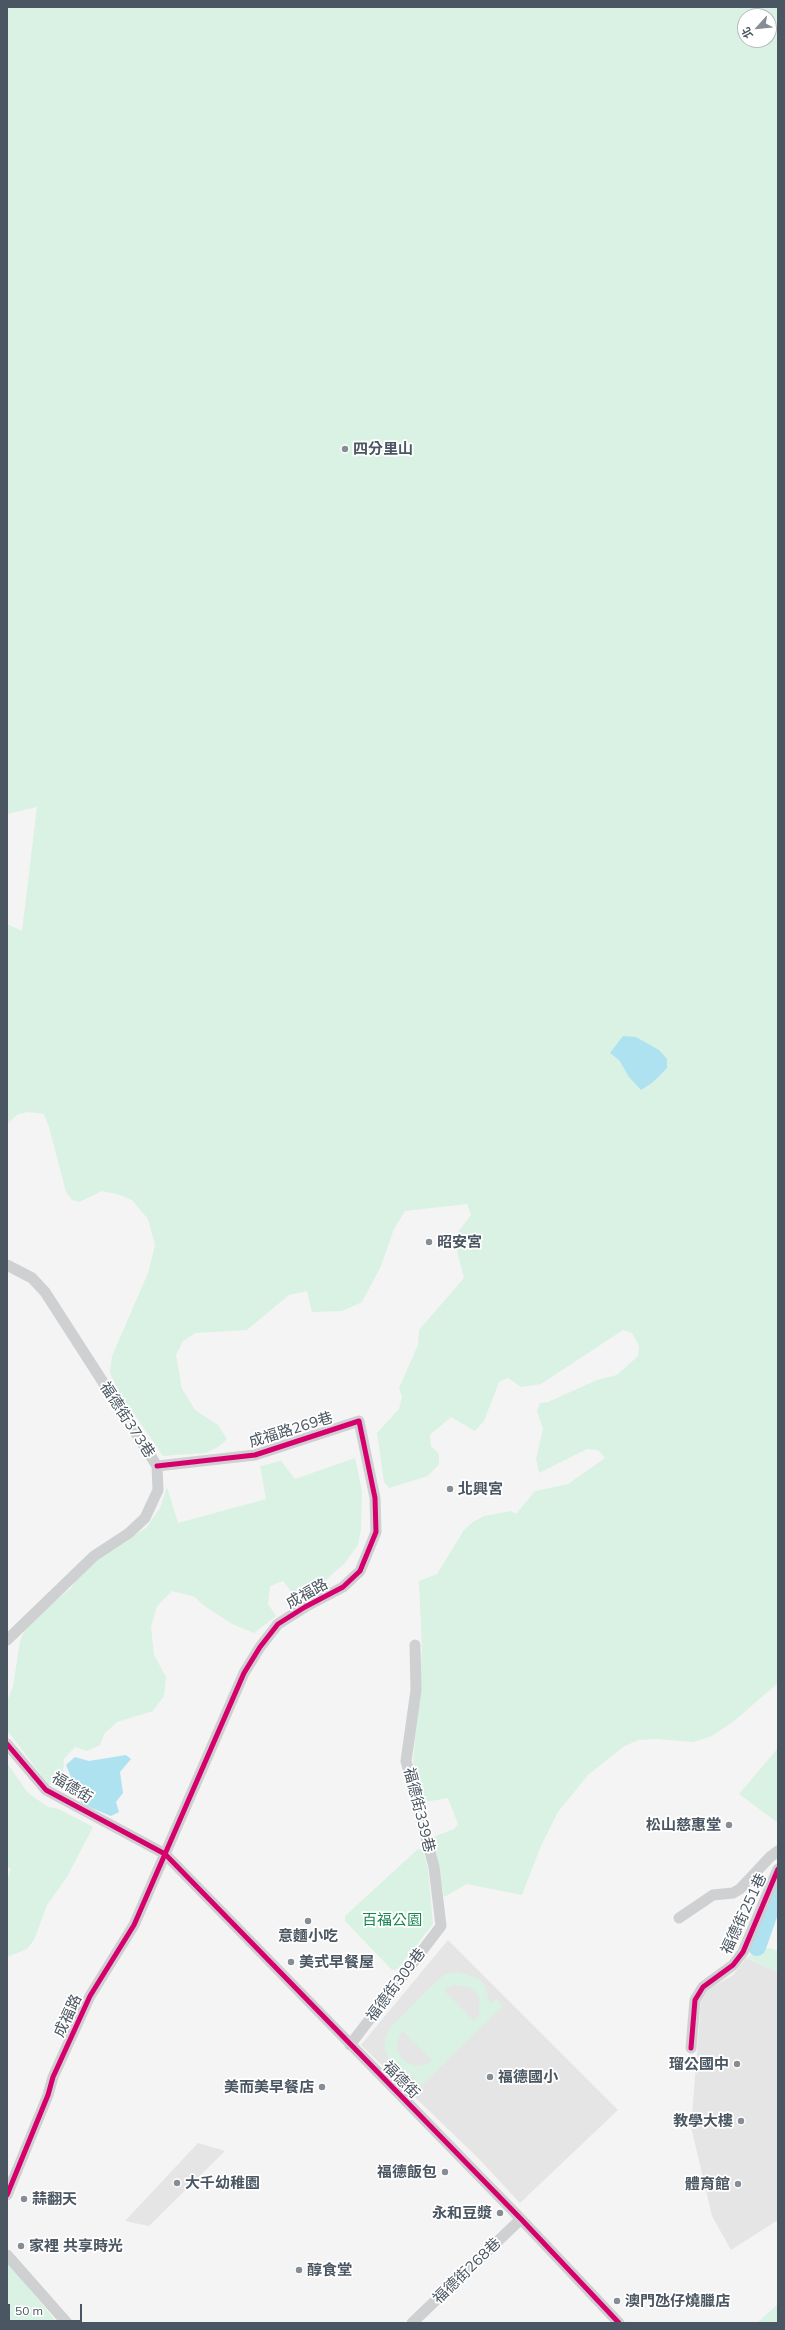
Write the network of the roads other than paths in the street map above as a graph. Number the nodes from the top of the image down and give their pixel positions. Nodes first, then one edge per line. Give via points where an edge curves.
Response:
1 (7, 1265) edge
2 (359, 1421) joint
3 (158, 1466) junction
4 (7, 1640) edge
5 (416, 1645) dead end
6 (7, 1744) edge
7 (778, 1851) edge
8 (166, 1854) junction
9 (778, 1869) edge
10 (679, 1918) dead end
11 (441, 1926) joint
12 (350, 2045) junction
13 (691, 2048) dead end
14 (7, 2196) edge
15 (521, 2219) junction
16 (7, 2255) edge
17 (67, 2323) edge
18 (412, 2323) edge
19 (618, 2323) edge

1 - 3 street, 福德街373巷 via 32,1278 45,1292
2 - 3 street, 成福路269巷 via 255,1455
2 - 8 street, 成福路 via 375,1498 376,1532 360,1571 343,1587 278,1624 260,1647 244,1673 234,1700 197,1777
3 - 4 street, 福德街373巷 via 158,1490 145,1518 129,1533 94,1556
5 - 11 street, 福德街339巷 via 416,1690 406,1761 434,1867
6 - 8 street, 福德街 via 46,1790
7 - 10 street, 福德街251巷 via 740,1889 733,1893 713,1895
8 - 12 street, 福德街
8 - 14 street, 成福路 via 134,1925 90,1996 53,2077
9 - 13 street, 福德街251巷 via 743,1952 733,1965 703,1987 695,2000
11 - 12 street, 福德街309巷
12 - 15 street, 福德街
15 - 18 street, 福德街268巷
15 - 19 street, 福德街
16 - 17 street

